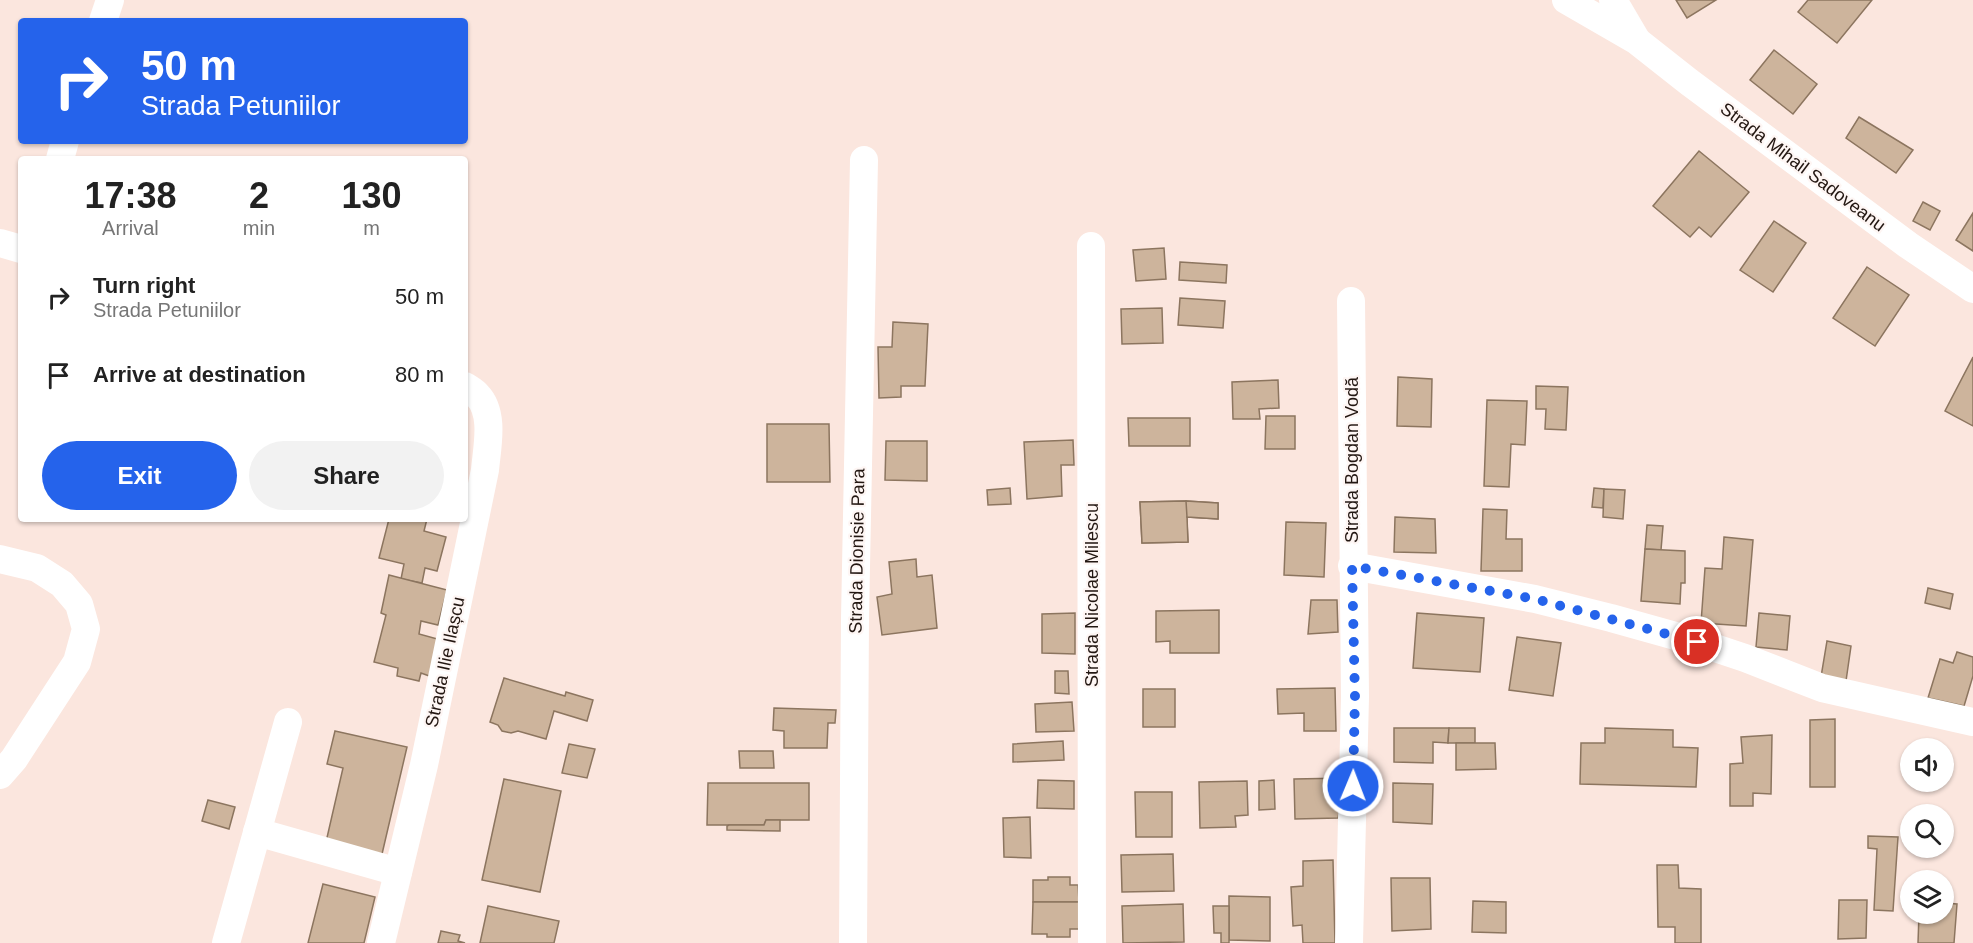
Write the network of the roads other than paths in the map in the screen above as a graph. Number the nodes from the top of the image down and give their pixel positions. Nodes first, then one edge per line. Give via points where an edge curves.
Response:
1 (110, 0) edge
2 (1566, 0) edge
3 (1613, 0) edge
4 (104, 18) edge
5 (1637, 41) junction
6 (864, 160) dead end
7 (0, 243) edge
8 (1091, 246) dead end
9 (18, 248) edge
10 (1973, 289) edge
11 (1351, 301) dead end
12 (468, 388) edge
13 (0, 559) edge
14 (1352, 566) junction
15 (288, 722) dead end
16 (1973, 722) edge
17 (0, 775) edge
18 (257, 832) junction
19 (398, 872) junction
20 (226, 943) edge
21 (381, 943) edge
22 (853, 943) edge
23 (1092, 943) edge
24 (1349, 943) edge

1 - 4 street
2 - 5 street, Strada Mihail Sadoveanu
3 - 5 street, Strada Mihail Sadoveanu
5 - 10 street, Strada Mihail Sadoveanu
6 - 22 street, Strada Dionisie Para
7 - 9 street
8 - 23 street, Strada Nicolae Milescu
11 - 14 street, Strada Bogdan Vodă
12 - 19 street, Strada Ilie Ilașcu via 486,409 485,470
13 - 17 street via 36,568 62,584 79,604 86,629 77,662
14 - 16 street via 1535,599 1611,618 1697,642 1822,688
14 - 24 street, Strada Bogdan Vodă via 1355,697
15 - 18 street
18 - 19 street
18 - 20 street
19 - 21 street, Strada Ilie Ilașcu

